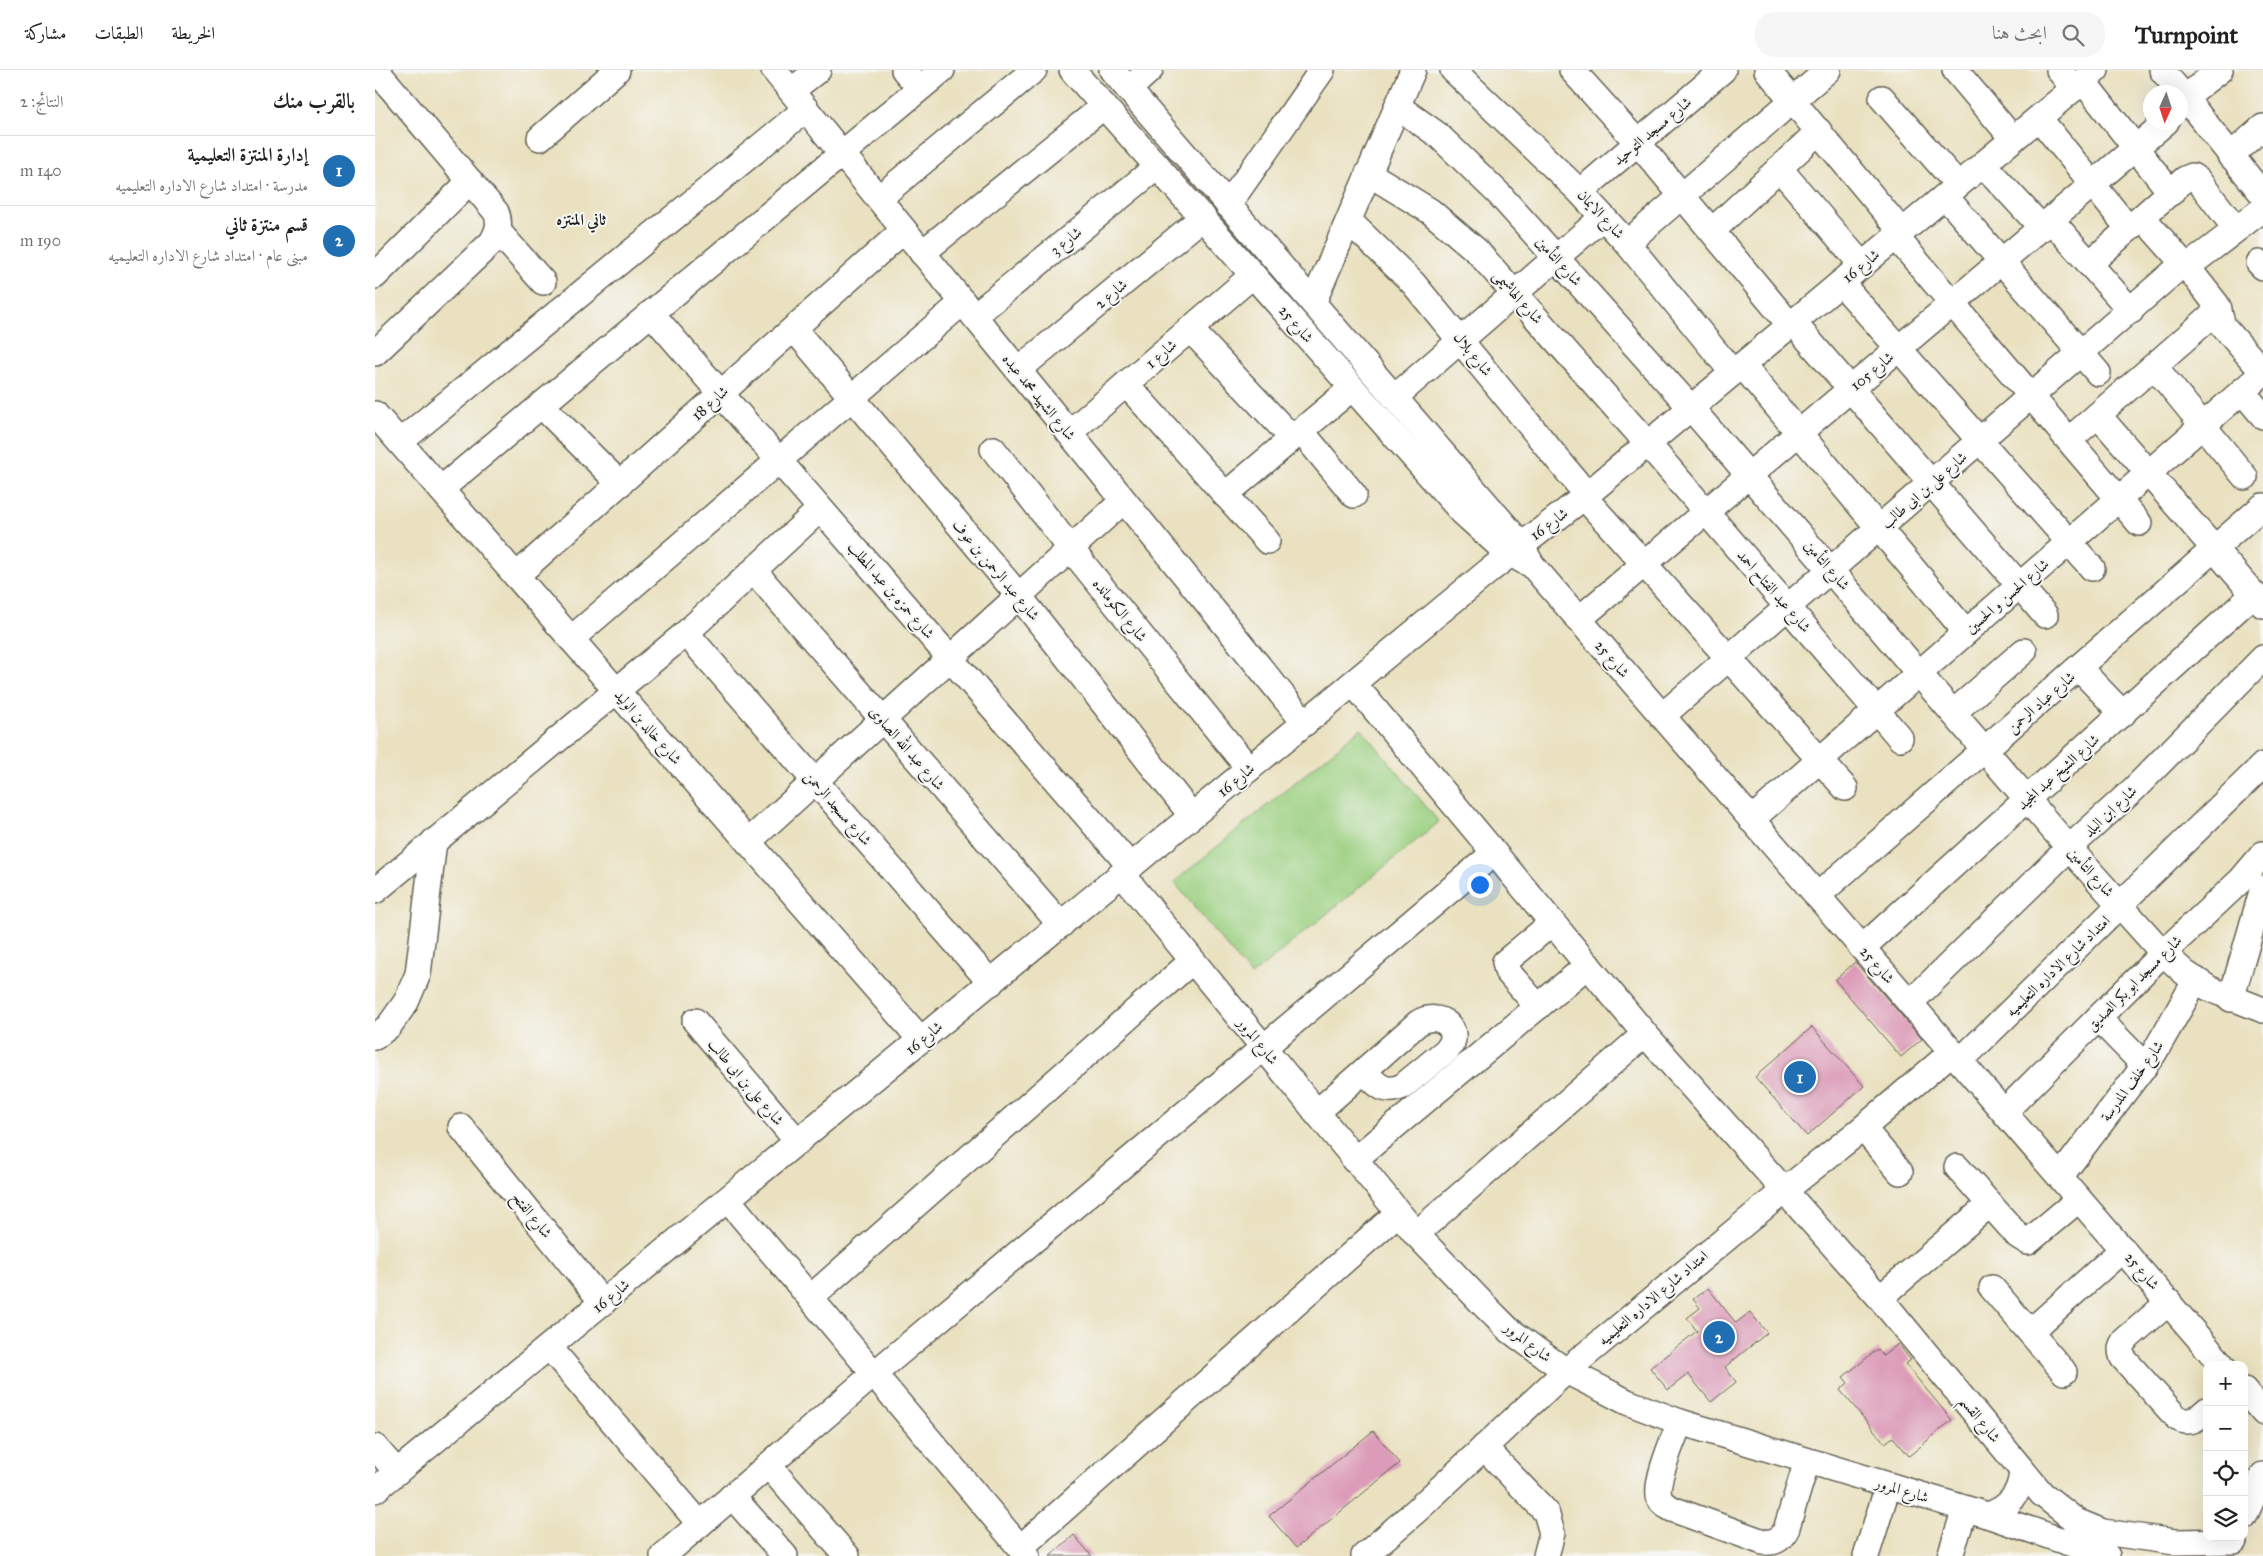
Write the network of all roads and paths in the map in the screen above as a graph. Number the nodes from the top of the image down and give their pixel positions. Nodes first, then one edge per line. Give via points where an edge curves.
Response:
1 (617, 70) edge
2 (774, 70) edge
3 (818, 70) edge
4 (942, 70) edge
5 (1034, 70) edge
6 (1072, 70) edge
7 (1112, 70) edge
8 (1150, 70) edge
9 (1323, 70) edge
10 (1413, 70) edge
11 (1453, 70) edge
12 (1572, 70) edge
13 (1723, 70) edge
14 (1767, 70) edge
15 (1828, 70) edge
16 (1955, 70) edge
17 (2162, 70) edge
18 (2220, 70) edge
19 (2078, 77) edge
20 (912, 79) edge
21 (378, 80) edge
22 (2172, 85) edge
23 (1129, 89) junction
24 (2188, 96) edge
25 (1882, 98) dead end
26 (799, 100) junction
27 (1793, 100) junction
28 (1104, 106) junction
29 (1397, 106) junction
30 (2188, 106) edge
31 (2039, 118) junction
32 (2263, 127) edge
33 (2157, 130) edge
34 (1819, 131) junction
35 (540, 138) dead end
36 (2013, 139) junction
37 (1637, 143) junction
38 (2136, 148) junction
39 (842, 154) junction
40 (2230, 156) junction
41 (1983, 164) junction
42 (1158, 166) junction
43 (1779, 168) junction
44 (1369, 173) junction
45 (470, 181) junction
46 (2093, 185) junction
47 (1951, 191) junction
48 (1580, 192) junction
49 (2171, 193) junction
50 (2263, 195) edge
51 (1683, 197) junction
52 (879, 198) junction
53 (1228, 204) junction
54 (2263, 209) edge
55 (1203, 217) junction
56 (1603, 217) junction
57 (1349, 221) junction
58 (2046, 224) junction
59 (2136, 224) junction
60 (2236, 229) junction
61 (904, 230) junction
62 (498, 231) junction
63 (1712, 231) junction
64 (1899, 234) junction
65 (1627, 243) junction
66 (922, 253) junction
67 (1556, 258) junction
68 (2002, 262) junction
69 (2184, 263) junction
70 (2089, 264) junction
71 (1862, 266) junction
72 (1253, 275) junction
73 (375, 276) edge
74 (543, 282) dead end
75 (1841, 283) junction
76 (1516, 294) junction
77 (1313, 303) junction
78 (1953, 304) junction
79 (968, 309) junction
80 (2219, 309) junction
81 (2131, 311) junction
82 (651, 313) junction
83 (1792, 324) junction
84 (794, 329) junction
85 (1191, 329) junction
86 (1462, 340) junction
87 (1899, 349) junction
88 (375, 353) edge
89 (2082, 354) junction
90 (2155, 367) junction
91 (1738, 369) junction
92 (1018, 370) junction
93 (2263, 372) edge
94 (2098, 373) dead end
95 (1127, 384) junction
96 (1352, 388) junction
97 (1851, 389) junction
98 (2242, 391) junction
99 (721, 394) junction
100 (2032, 397) junction
101 (1395, 398) junction
102 (851, 399) junction
103 (541, 405) junction
104 (1691, 408) junction
105 (2099, 415) junction
106 (2263, 416) edge
107 (2203, 425) junction
108 (384, 430) edge
109 (1069, 433) junction
110 (1799, 433) junction
111 (1297, 434) junction
112 (2069, 440) junction
113 (1980, 441) junction
114 (1648, 444) junction
115 (993, 449) dead end
116 (779, 461) junction
117 (2148, 473) junction
118 (1749, 476) junction
119 (2245, 477) dead end
120 (1932, 483) junction
121 (619, 484) junction
122 (441, 489) junction
123 (1354, 494) dead end
124 (1225, 495) junction
125 (1585, 496) junction
126 (2119, 499) junction
127 (1123, 501) junction
128 (2263, 506) edge
129 (820, 509) junction
130 (1706, 512) junction
131 (2139, 523) dead end
132 (1879, 528) junction
133 (1267, 541) dead end
134 (2069, 542) junction
135 (1071, 549) junction
136 (2214, 549) junction
137 (1521, 555) junction
138 (1644, 564) junction
139 (2093, 568) dead end
140 (1831, 570) junction
141 (754, 571) junction
142 (517, 576) junction
143 (2019, 585) junction
144 (1019, 596) junction
145 (2260, 599) edge
146 (1788, 607) junction
147 (2045, 615) dead end
148 (1579, 620) junction
149 (1966, 632) junction
150 (686, 633) junction
151 (571, 639) junction
152 (2024, 650) dead end
153 (951, 658) junction
154 (2263, 658) edge
155 (1729, 659) junction
156 (2079, 668) junction
157 (1919, 673) junction
158 (1353, 683) junction
159 (615, 690) junction
160 (1876, 710) junction
161 (1954, 712) junction
162 (2123, 714) junction
163 (1662, 716) junction
164 (883, 720) junction
165 (1305, 723) junction
166 (1900, 738) dead end
167 (1986, 749) junction
168 (1819, 760) junction
169 (2263, 765) edge
170 (1249, 769) junction
171 (815, 781) junction
172 (1845, 788) dead end
173 (2028, 798) junction
174 (1192, 816) junction
175 (1751, 820) junction
176 (434, 841) junction
177 (748, 842) junction
178 (2069, 848) junction
179 (1494, 852) junction
180 (2263, 854) edge
181 (1126, 871) junction
182 (2263, 888) edge
183 (375, 891) edge
184 (1817, 896) junction
185 (2120, 905) junction
186 (1553, 923) junction
187 (1061, 924) junction
188 (1862, 948) junction
189 (2163, 953) junction
190 (1192, 960) junction
191 (1588, 965) junction
192 (2196, 980) junction
193 (991, 983) junction
194 (2231, 999) junction
195 (1910, 1004) junction
196 (1538, 1007) junction
197 (2263, 1010) edge
198 (2098, 1018) junction
199 (695, 1021) dead end
200 (1645, 1034) junction
201 (375, 1037) edge
202 (921, 1040) junction
203 (1263, 1048) junction
204 (1956, 1056) junction
205 (2145, 1066) junction
206 (1364, 1071) dead end
207 (2004, 1112) junction
208 (1316, 1113) junction
209 (461, 1127) dead end
210 (1863, 1128) junction
211 (798, 1142) junction
212 (1354, 1160) junction
213 (1957, 1167) dead end
214 (1900, 1172) dead end
215 (2060, 1177) junction
216 (1785, 1190) junction
217 (2079, 1198) junction
218 (727, 1200) junction
219 (1990, 1204) junction
220 (1398, 1213) junction
221 (1416, 1234) junction
222 (2123, 1249) junction
223 (1992, 1288) dead end
224 (810, 1298) junction
225 (1880, 1298) junction
226 (2169, 1302) junction
227 (603, 1303) junction
228 (2030, 1332) junction
229 (549, 1348) junction
230 (2219, 1361) edge
231 (1566, 1370) junction
232 (2064, 1372) dead end
233 (873, 1374) junction
234 (2248, 1395) edge
235 (2263, 1412) edge
236 (2203, 1413) edge
237 (1680, 1422) junction
238 (375, 1447) edge
239 (1484, 1448) junction
240 (1807, 1461) junction
241 (769, 1465) junction
242 (2022, 1470) junction
243 (397, 1472) junction
244 (2263, 1475) edge
245 (1888, 1486) junction
246 (375, 1490) edge
247 (733, 1496) junction
248 (2248, 1508) edge
249 (1976, 1512) junction
250 (700, 1524) junction
251 (2233, 1545) edge
252 (1023, 1552) edge
253 (2097, 1554) edge
254 (663, 1556) edge
255 (785, 1556) edge
256 (847, 1556) edge
257 (1364, 1556) edge
258 (1546, 1556) edge
259 (1866, 1556) edge
260 (1950, 1556) edge

1 - 35 street
2 - 26 street, شارع الشهيد محمد عبده
3 - 26 street
4 - 20 street
5 - 52 street
6 - 28 street, شارع 25
7 - 23 street, شارع 25
8 - 23 street
9 - 53 street
10 - 29 street
11 - 48 street, شارع الايمان
12 - 37 street
13 - 37 street, شارع مسجد التوحيد
14 - 27 street
15 - 27 street
16 - 36 street
17 - 22 street
18 - 24 street
19 - 31 street, شارع 16
19 - 38 street
20 - 39 street
21 - 45 street
23 - 53 street, شارع 25
25 - 47 street
26 - 39 street, شارع الشهيد محمد عبده
26 - 108 street
27 - 34 street
27 - 51 street
28 - 42 street, شارع 25
28 - 66 street
29 - 44 street
29 - 67 street, شارع التأمين via 1438,135 1468,163
30 - 40 street
31 - 36 street, شارع 16
31 - 46 street
32 - 40 street
33 - 38 street, شارع 105
34 - 43 street
34 - 64 street
36 - 41 street, شارع 16
37 - 48 street, شارع مسجد التوحيد
37 - 51 street
38 - 46 street, شارع 105
38 - 49 street
39 - 52 street, شارع الشهيد محمد عبده
39 - 82 street
40 - 50 street
41 - 47 street, شارع 16
41 - 58 street
42 - 55 street, شارع 25
42 - 79 street, شارع 3
43 - 63 street
43 - 71 street
44 - 57 street
44 - 76 street, شارع الهاشيمى via 1430,211 1477,251
45 - 62 street via 496,212
45 - 73 street
46 - 58 street, شارع 105
46 - 59 street
47 - 64 street, شارع 16
47 - 68 street
48 - 56 street, شارع الايمان
49 - 59 street
49 - 60 street via 2188,177 2195,177
51 - 63 street
51 - 65 street
52 - 61 street, شارع الشهيد محمد عبده
53 - 77 street, شارع 25
54 - 60 street, شارع على بن ابى طالب
55 - 72 street, شارع 25
55 - 92 street, شارع 2
56 - 65 street, شارع الايمان
56 - 67 street
57 - 77 street
57 - 86 street, شارع بلال via 1413,282
58 - 68 street, شارع 105
58 - 70 street
59 - 69 street
59 - 70 street
60 - 69 street, شارع على بن ابى طالب via 2192,263
61 - 66 street, شارع الشهيد محمد عبده
61 - 84 street, شارع 18
62 - 74 street
62 - 88 street via 492,242
63 - 83 street
64 - 71 street, شارع 16
64 - 78 street
65 - 91 street, شارع الايمان
66 - 79 street, شارع الشهيد محمد عبده
67 - 76 street
67 - 104 street, شارع التأمين
68 - 78 street, شارع 105
68 - 89 street
69 - 80 street
69 - 81 street, شارع على بن ابى طالب
70 - 81 street
71 - 75 street, شارع 16
72 - 85 street, شارع 1
72 - 96 street, شارع 25
75 - 83 street, شارع 16
75 - 87 street
76 - 86 street
76 - 114 street, شارع الهاشيمى
77 - 101 street, شارع 25
78 - 87 street, شارع 105
78 - 100 street
79 - 92 street, شارع الشهيد محمد عبده
79 - 102 street, شارع 3
80 - 90 street
80 - 93 street via 2223,326
81 - 89 street, شارع على بن ابى طالب
82 - 99 street, شارع حمزه بن عبد المطلب
82 - 103 street
83 - 91 street, شارع 16
83 - 97 street
84 - 99 street, شارع 18
84 - 102 street, شارع عبد الرحمن بن عوف
85 - 95 street, شارع 1
85 - 111 street
86 - 101 street
86 - 125 street, شارع بلال
87 - 97 street, شارع 105
87 - 113 street
89 - 94 street
89 - 100 street, شارع على بن ابى طالب
90 - 105 street
90 - 107 street
91 - 104 street, شارع 16
91 - 110 street, شارع الايمان
92 - 109 street, شارع الشهيد محمد عبده
93 - 98 street, شارع الحسن و الحسين
95 - 109 street, شارع 1
95 - 124 street
96 - 111 street
96 - 137 street, شارع 25 via 1462,512
97 - 110 street, شارع 105
97 - 120 street
98 - 106 street
98 - 107 street, شارع الحسن و الحسين
99 - 116 street, شارع حمزه بن عبد المطلب
99 - 121 street, شارع 18
100 - 112 street
100 - 113 street, شارع على بن ابى طالب
101 - 137 street, شارع 25
102 - 116 street, شارع 3
102 - 144 street, شارع عبد الرحمن بن عوف
103 - 121 street
103 - 122 street
104 - 114 street, شارع 16
104 - 118 street, شارع التأمين
105 - 112 street
105 - 117 street
107 - 117 street, شارع الحسن و الحسين
107 - 119 street
108 - 122 street, شارع خالد بن الوليد
109 - 127 street, شارع الشهيد محمد عبده
110 - 118 street, شارع 105
110 - 132 street, شارع الايمان
111 - 123 street
111 - 124 street
112 - 126 street
113 - 120 street, شارع على بن ابى طالب
113 - 134 street
114 - 125 street, شارع 16
114 - 130 street, شارع عبد الفتاح احمد
115 - 135 street, شارع الكومانده
116 - 129 street, شارع حمزه بن عبد المطلب
116 - 151 street, شارع 3
117 - 126 street, شارع الحسن و الحسين
117 - 136 street
118 - 130 street, شارع 105
118 - 140 street, شارع التأمين
120 - 132 street, شارع على بن ابى طالب
120 - 143 street
121 - 142 street, شارع 18
122 - 142 street, شارع خالد بن الوليد
124 - 133 street
125 - 137 street, شارع 16
125 - 138 street, شارع بلال
126 - 131 street
126 - 134 street, شارع الحسن و الحسين
127 - 135 street
127 - 165 street, شارع الشهيد محمد عبده
128 - 136 street, شارع عباد الرحمن
129 - 141 street
129 - 153 street, شارع حمزه بن عبد المطلب
130 - 138 street, شارع 105
130 - 146 street, شارع عبد الفتاح احمد
132 - 140 street, شارع على بن ابى طالب
132 - 149 street, شارع الايمان
134 - 139 street
134 - 143 street, شارع الحسن و الحسين
135 - 144 street
135 - 170 street, شارع الكومانده
136 - 145 street
136 - 156 street, شارع عباد الرحمن
137 - 148 street, شارع 25
137 - 158 street, شارع 16
138 - 148 street, شارع 105
138 - 155 street, شارع بلال
140 - 146 street, شارع على بن ابى طالب
140 - 157 street, شارع التأمين
141 - 150 street
141 - 164 street, شارع عبد الله الصاوى
142 - 151 street, شارع خالد بن الوليد
143 - 147 street
143 - 149 street, شارع الحسن و الحسين
144 - 153 street
144 - 174 street, شارع عبد الرحمن بن عوف
145 - 162 street, شارع الشيخ عبد المجيد
146 - 155 street, شارع على بن ابى طالب
146 - 160 street, شارع عبد الفتاح احمد
148 - 163 street, شارع 25
149 - 157 street, شارع الحسن و الحسين
150 - 159 street
150 - 171 street, شارع مسجد الرحمن
151 - 159 street, شارع خالد بن الوليد
152 - 161 street
153 - 164 street
153 - 181 street, شارع حمزه بن عبد المطلب
154 - 178 street, شارع ابن البلد via 2134,789
155 - 163 street, شارع على بن ابى طالب
155 - 168 street, شارع بلال
156 - 162 street
156 - 167 street, شارع عباد الرحمن
157 - 160 street, شارع الحسن و الحسين
157 - 161 street, شارع التأمين
158 - 165 street, شارع 16
158 - 179 street, شارع القسم
159 - 176 street
159 - 177 street, شارع خالد بن الوليد
160 - 166 street, شارع عبد الفتاح احمد
160 - 168 street, شارع الحسن و الحسين
161 - 167 street, شارع التأمين
162 - 173 street, شارع الشيخ عبد المجيد
163 - 175 street, شارع 25
164 - 171 street
164 - 187 street, شارع عبد الله الصاوى
165 - 170 street, شارع 16
167 - 173 street, شارع التأمين
167 - 184 street, شارع عباد الرحمن
168 - 172 street, شارع بلال
168 - 175 street, شارع الحسن و الحسين
169 - 185 street, امتداد شارع الاداره التعليميه
170 - 174 street, شارع 16
171 - 177 street
171 - 193 street, شارع مسجد الرحمن
173 - 178 street, شارع التأمين
173 - 188 street, شارع الشيخ عبد المجيد
174 - 181 street, شارع 16
175 - 184 street, شارع 25
176 - 183 street
176 - 201 street via 418,974 406,1002 389,1026
177 - 202 street, شارع خالد بن الوليد
178 - 185 street, شارع التأمين
178 - 195 street, شارع ابن البلد
179 - 186 street, شارع القسم
179 - 203 street
180 - 189 street, شارع مسجد ابو بكر الصديق via 2240,881
181 - 187 street, شارع 16
181 - 190 street, شارع المرور
182 - 194 street
184 - 188 street, شارع 25
185 - 189 street, شارع التأمين
185 - 204 street, امتداد شارع الاداره التعليميه
186 - 191 street, شارع القسم
186 - 196 street via 1505,962 1507,971
187 - 193 street, شارع 16
188 - 195 street, شارع 25
189 - 192 street, شارع التأمين
189 - 198 street, شارع مسجد ابو بكر الصديق
190 - 203 street, شارع المرور
190 - 224 street
191 - 196 street
191 - 200 street, شارع القسم
192 - 194 street, شارع التأمين
192 - 205 street, شارع خلف المدرسة
193 - 202 street, شارع 16
194 - 197 street, شارع التأمين
195 - 204 street, شارع 25
196 - 212 street
198 - 205 street
198 - 207 street, شارع مسجد ابو بكر الصديق
199 - 211 street, شارع على بن ابى طالب
200 - 216 street, شارع القسم
200 - 221 street
202 - 211 street, شارع 16
203 - 208 street, شارع المرور
203 - 233 street
204 - 207 street, شارع 25
204 - 210 street, امتداد شارع الاداره التعليميه
205 - 215 street, شارع خلف المدرسة
206 - 208 street
207 - 215 street, شارع 25
208 - 212 street, شارع المرور
209 - 227 street, شارع الفتح
210 - 214 street
210 - 216 street, امتداد شارع الاداره التعليميه
211 - 218 street, شارع 16
212 - 220 street, شارع المرور
213 - 219 street
215 - 217 street, شارع 25
216 - 225 street, شارع القسم
216 - 231 street, امتداد شارع الاداره التعليميه
217 - 219 street via 2028,1242 2018,1236
217 - 222 street, شارع 25
218 - 224 street
218 - 227 street, شارع 16
219 - 225 street
220 - 221 street, شارع المرور
220 - 252 street
221 - 231 street, شارع المرور via 1508,1329
222 - 226 street, شارع 25
222 - 228 street
223 - 228 street
224 - 233 street
225 - 242 street, شارع القسم
226 - 230 street, شارع 25
226 - 236 street via 2125,1340 2121,1352 2177,1418 2189,1422
227 - 229 street, شارع 16
228 - 232 street
229 - 243 street, شارع 16
229 - 250 street
231 - 237 street, شارع المرور via 1627,1402
231 - 239 street, امتداد شارع الاداره التعليميه
233 - 241 street
233 - 252 street
234 - 235 street
237 - 240 street, شارع المرور
237 - 240 street via 1658,1487 1659,1498 1672,1509 1763,1542 1772,1543 1780,1539 1786,1530
238 - 243 street
239 - 257 street, امتداد شارع الاداره التعليميه
239 - 258 street via 1546,1512 1551,1533
240 - 245 street, شارع المرور
241 - 247 street
241 - 256 street
242 - 249 street via 2018,1490 2006,1507
242 - 251 street, شارع القسم via 2063,1513 2103,1532 2175,1542
243 - 246 street, شارع 16
244 - 248 street
245 - 249 street, شارع المرور
245 - 259 street
247 - 250 street
247 - 255 street
249 - 253 street, شارع المرور
249 - 260 street
250 - 254 street

